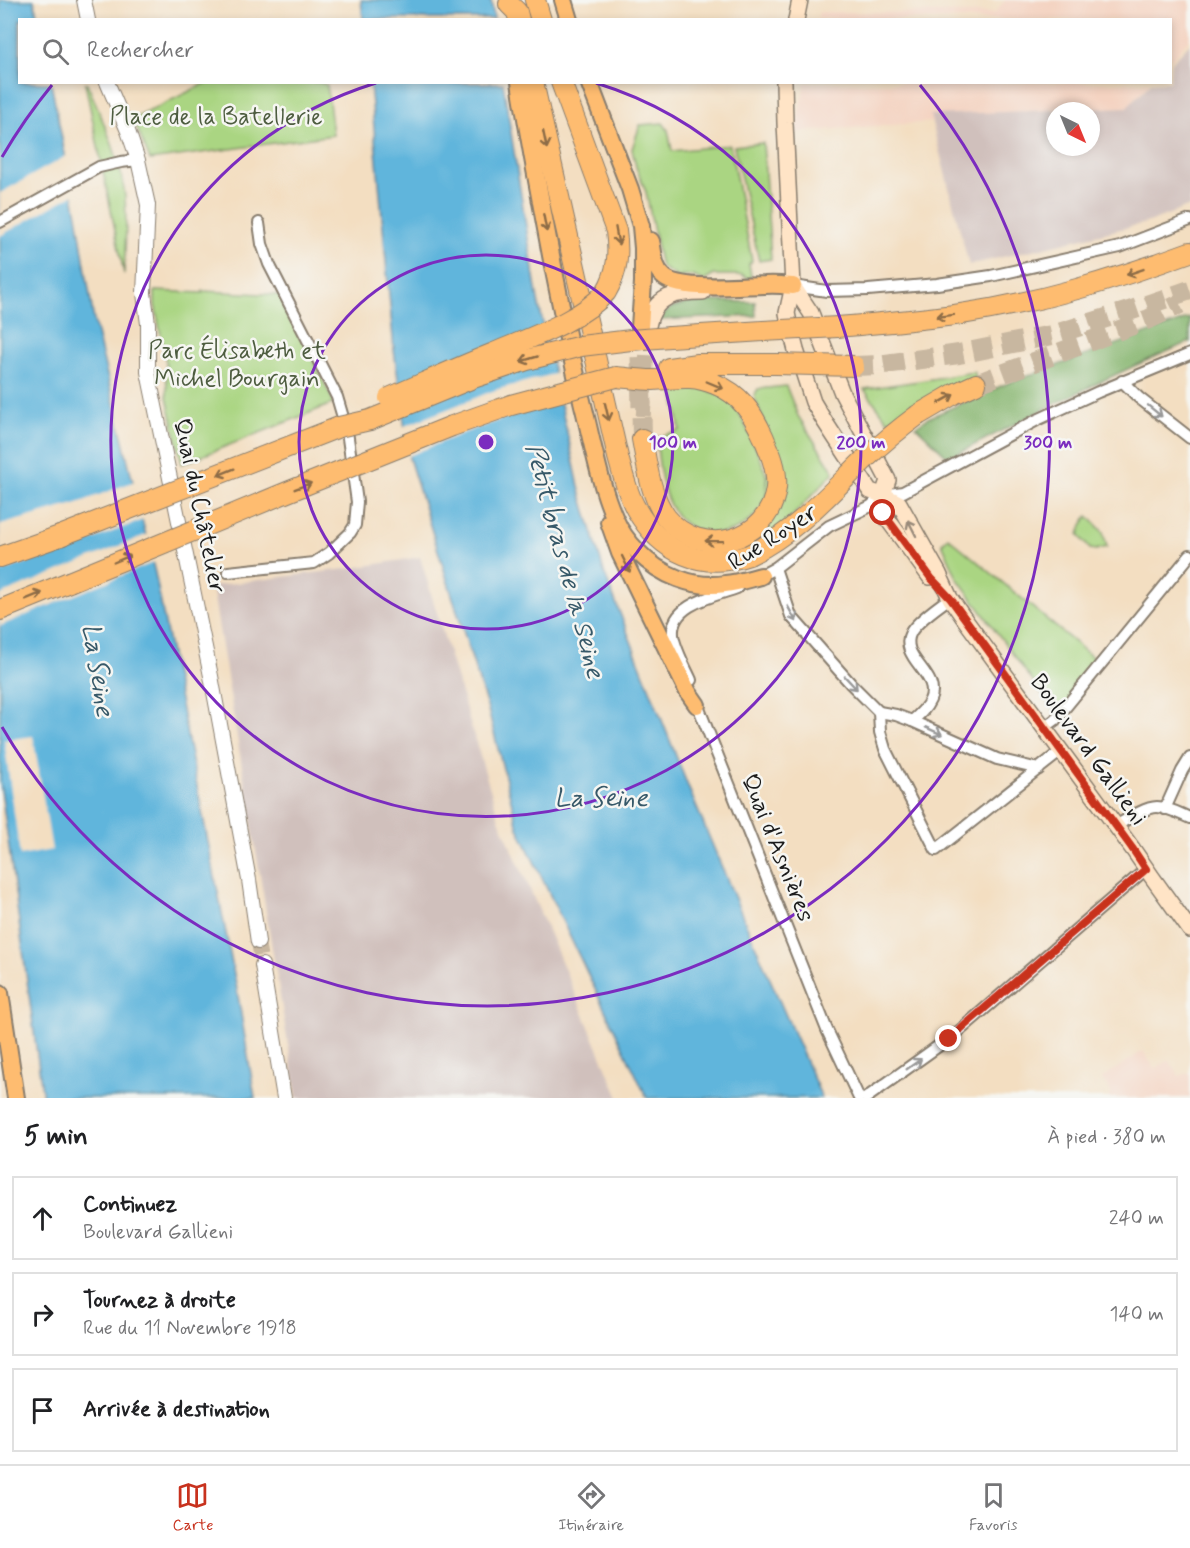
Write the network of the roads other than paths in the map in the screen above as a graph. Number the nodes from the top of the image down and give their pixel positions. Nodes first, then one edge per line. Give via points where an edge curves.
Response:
1 (84, 0) edge
2 (535, 0) edge
3 (563, 0) edge
4 (800, 0) edge
5 (88, 18) edge
6 (540, 18) edge
7 (568, 18) edge
8 (796, 18) edge
9 (108, 84) edge
10 (520, 84) edge
11 (533, 84) edge
12 (562, 84) edge
13 (590, 84) edge
14 (784, 84) edge
15 (138, 160) junction
16 (624, 173) junction
17 (1190, 220) edge
18 (0, 222) edge
19 (259, 223) dead end
20 (1190, 252) edge
21 (793, 286) junction
22 (644, 326) joint
23 (1190, 354) edge
24 (854, 366) tunnel mouth
25 (616, 377) junction
26 (1122, 381) junction
27 (976, 384) tunnel mouth
28 (339, 427) junction
29 (588, 428) junction
30 (1190, 438) edge
31 (642, 439) dead end
32 (883, 495) junction
33 (1190, 555) edge
34 (0, 557) edge
35 (228, 572) dead end
36 (768, 572) junction
37 (950, 598) junction
38 (0, 610) edge
39 (683, 611) joint
40 (697, 705) junction
41 (879, 712) junction
42 (912, 721) junction
43 (1044, 728) junction
44 (1061, 751) junction
45 (1190, 758) edge
46 (1039, 769) junction
47 (1165, 809) junction
48 (1190, 818) edge
49 (1116, 826) junction
50 (1146, 869) junction
51 (1190, 930) edge
52 (258, 942) tunnel mouth
53 (262, 965) tunnel mouth
54 (0, 993) edge
55 (15, 1098) edge
56 (284, 1098) edge
57 (860, 1098) edge
58 (866, 1098) edge

1 - 5 street
2 - 6 highway
3 - 7 main road
4 - 8 main road
9 - 15 street, Quai du Châtelier
10 -> 29 main road
11 -> 27 highway, bridge via 615,446 631,499 663,543 681,554 703,560 749,555 795,527 918,415
12 -> 28 highway, bridge via 616,231 618,259 606,292 580,314 372,405
13 - 16 main road
14 - 21 main road, Boulevard Gallieni
15 - 18 street via 99,167
15 - 52 street, Quai du Châtelier via 148,205 144,293 148,372 211,676
16 - 21 main road via 645,217 658,270 666,279 683,285
16 - 22 main road via 641,226
17 - 21 street via 1120,247 991,276 868,290 827,291
19 - 35 street via 269,264 337,397 344,418 357,517 350,533 314,563
20 -> 28 highway, bridge via 1102,283 1005,306 921,319 581,346 473,378 370,420
21 - 22 main road via 766,291 675,294 656,305
21 - 32 main road, Boulevard Gallieni via 811,314 842,393 888,480
21 - 32 main road, Boulevard Gallieni via 787,313 813,402 870,491
23 - 26 street, Rue Royer
24 - 25 highway, bridge via 697,364
25 -> 31 highway via 694,378 717,385 738,398 759,428 775,471 776,490 766,515 754,528 728,541 704,541 685,533 666,517 656,498
38 -> 25 highway, bridge via 452,426 511,405
26 -> 30 street
26 - 32 street, Rue Royer via 1037,420 903,492
28 -> 34 highway, bridge
29 - 36 main road via 615,520 638,552 669,574 695,584 724,585
29 -> 40 main road via 594,478 613,534
32 - 36 street, Rue Royer via 871,506 829,526
32 - 37 main road, Boulevard Gallieni via 899,503
33 - 43 street via 1055,720
36 - 39 street, Rue Royer
36 -> 41 street via 794,620
37 - 42 street via 915,627 910,636 910,650 930,680 932,690 926,707
37 - 43 main road, Boulevard Gallieni
39 - 40 street, Quai d'Asnières via 673,636
40 - 57 street, Quai d'Asnières via 827,1030
41 - 42 street
41 - 46 street via 885,749 936,850
42 -> 46 street via 997,759
43 - 44 main road, Boulevard Gallieni
44 - 46 street
44 - 49 main road, Boulevard Gallieni
45 - 47 street
47 - 48 street
47 - 49 street via 1150,808
49 - 50 main road, Boulevard Gallieni
50 - 51 main road, Boulevard Gallieni
58 -> 50 street via 949,1039
53 - 56 street
54 - 55 main road

